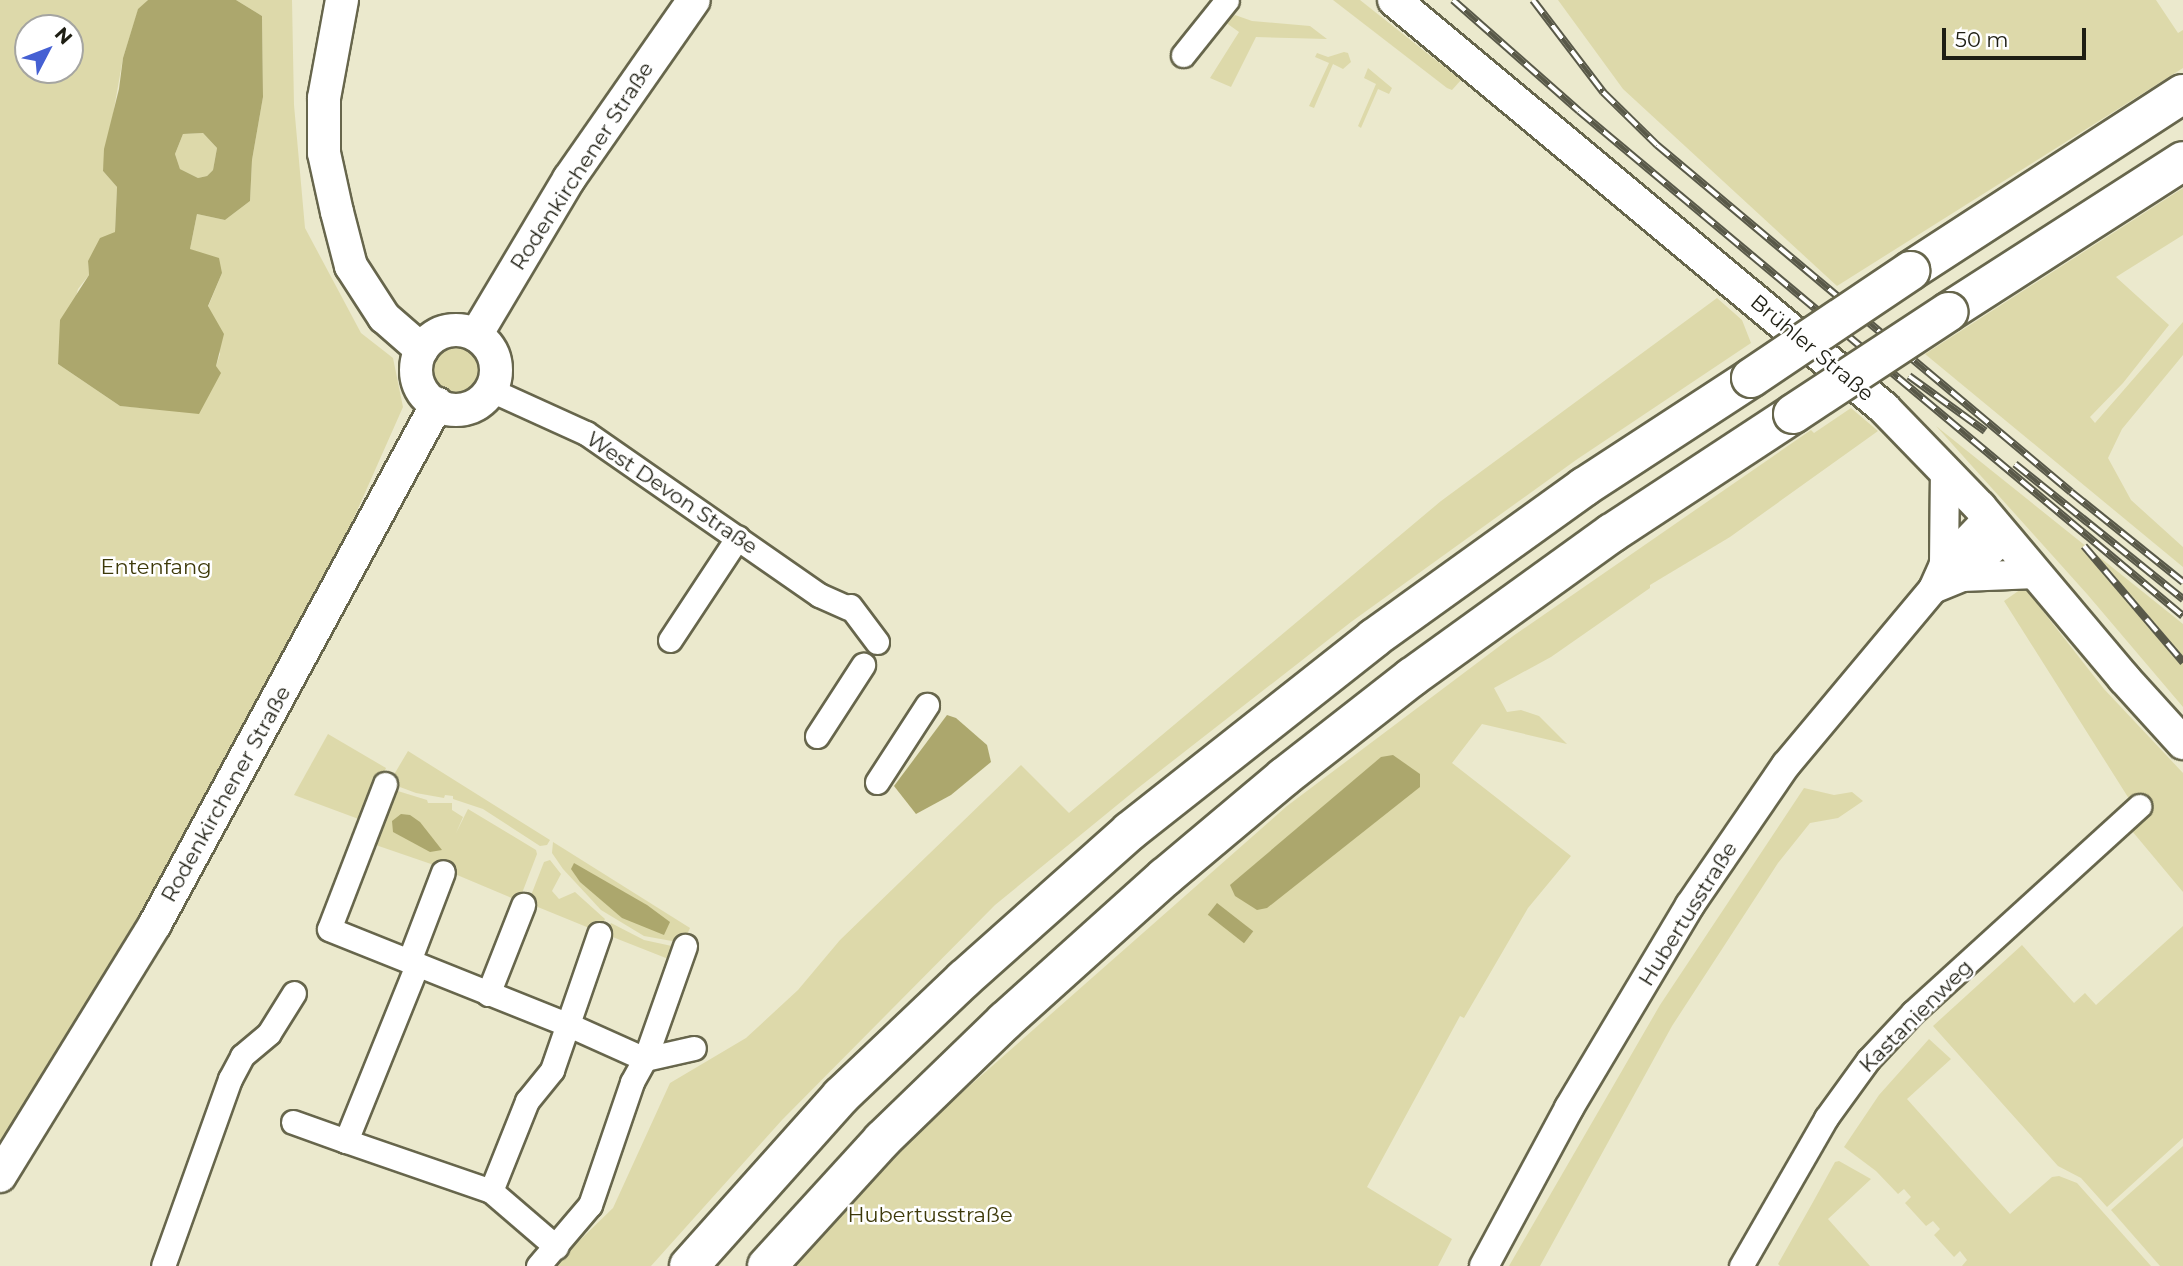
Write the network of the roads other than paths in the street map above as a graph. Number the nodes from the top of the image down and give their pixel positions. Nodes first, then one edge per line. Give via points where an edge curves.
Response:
1 (342, 0) edge
2 (694, 0) edge
3 (1227, 0) edge
4 (1394, 0) edge
5 (1183, 55) dead end
6 (2183, 94) edge
7 (2183, 162) edge
8 (476, 335) junction
9 (422, 350) junction
10 (491, 390) junction
11 (438, 404) junction
12 (1945, 469) junction
13 (1997, 527) junction
14 (738, 537) junction
15 (1953, 571) junction
16 (2036, 574) junction
17 (670, 640) dead end
18 (877, 642) dead end
19 (863, 665) dead end
20 (927, 705) dead end
21 (817, 736) dead end
22 (2183, 743) edge
23 (877, 782) dead end
24 (385, 784) dead end
25 (2139, 806) dead end
26 (443, 872) dead end
27 (523, 905) dead end
28 (599, 934) dead end
29 (685, 946) dead end
30 (413, 963) junction
31 (294, 993) dead end
32 (488, 993) junction
33 (569, 1025) junction
34 (694, 1048) dead end
35 (645, 1059) junction
36 (293, 1122) dead end
37 (345, 1141) junction
38 (0, 1176) edge
39 (491, 1191) junction
40 (556, 1247) junction
41 (163, 1266) edge
42 (538, 1266) edge
43 (689, 1266) edge
44 (767, 1266) edge
45 (1484, 1266) edge
46 (1741, 1266) edge

1 - 9 main road via 324,98 324,153 337,212 358,276 384,317
2 - 8 main road, Rodenkirchener Straße via 569,179
3 - 5 street
4 - 12 main road, Brühler Straße via 1884,408
6 - 43 highway, bridge via 1584,488 1374,638 1130,831 964,979 841,1096
7 - 44 highway, bridge via 1612,533 1412,677 1165,877 1005,1021 882,1140
8 - 9 main road via 448,331 435,336
8 - 10 main road via 495,362
9 - 11 main road via 417,376 426,395
10 - 11 main road via 462,409
10 - 14 street, West Devon Straße via 586,433
11 - 38 main road, Rodenkirchener Straße via 155,924
12 - 13 main road, Brühler Straße
12 - 15 street
13 - 15 street, Hubertusstraße
13 - 16 main road, Brühler Straße
14 - 17 street
14 - 18 street, West Devon Straße via 819,595 849,607
15 - 16 street
15 - 45 street, Hubertusstraße via 1786,765 1690,905 1569,1108
16 - 22 main road, Brühler Straße
19 - 21 street
20 - 23 street
24 - 30 street via 329,929
25 - 46 street, Kastanienweg via 1913,1012 1868,1060 1826,1118
26 - 30 street
27 - 32 street
28 - 33 street via 568,1016
29 - 35 street
30 - 32 street
30 - 37 street
31 - 41 street via 269,1033 242,1056 230,1079
32 - 33 street
33 - 35 street
33 - 39 street via 552,1070 527,1101
34 - 35 street
35 - 40 street via 632,1082 590,1205
36 - 37 street
37 - 39 street
39 - 40 street
40 - 42 street

